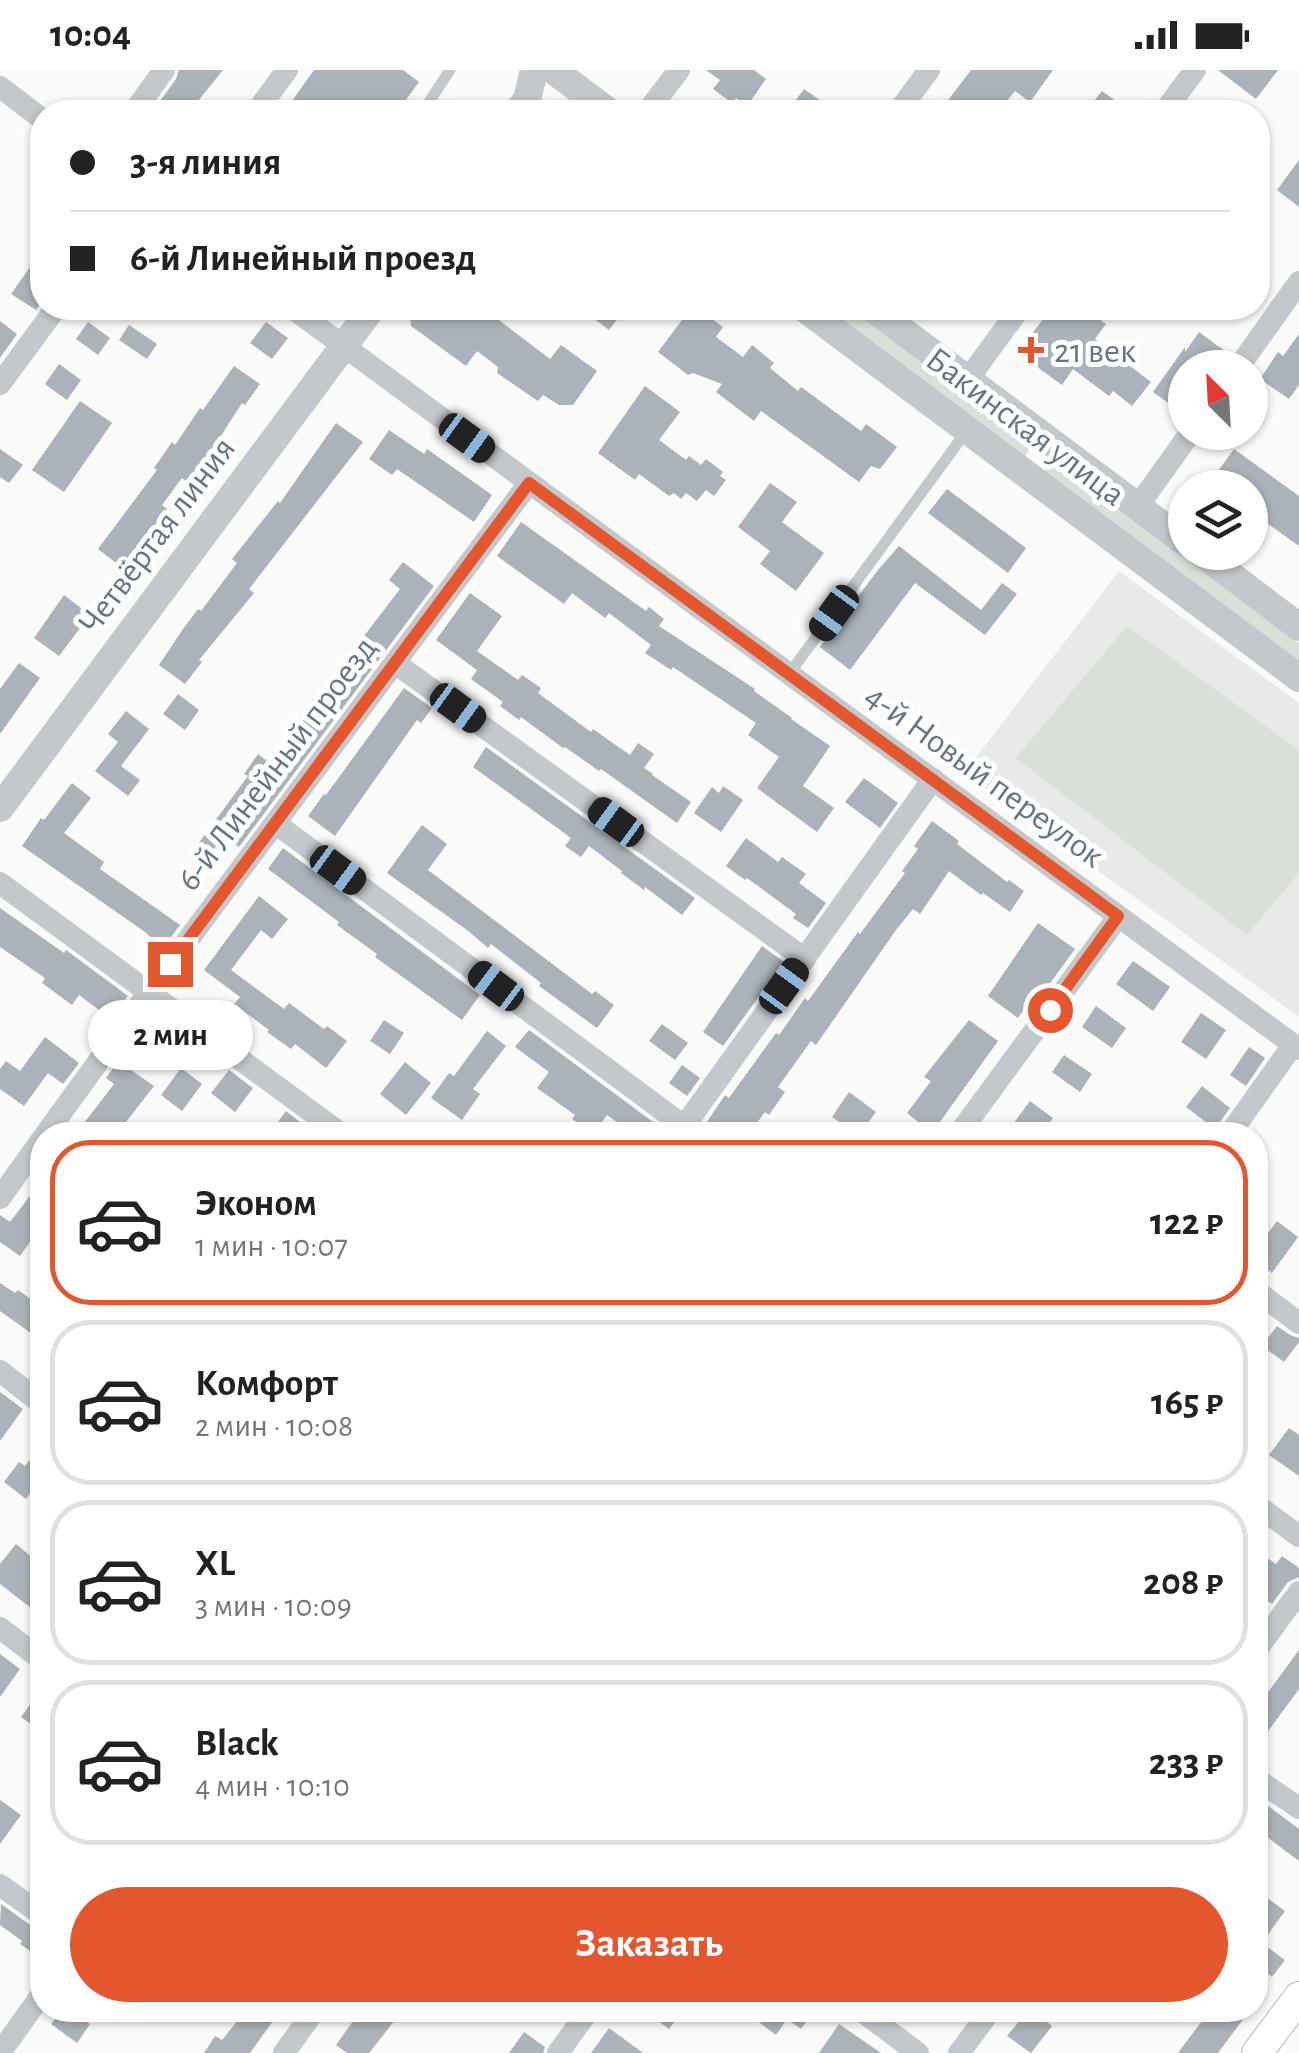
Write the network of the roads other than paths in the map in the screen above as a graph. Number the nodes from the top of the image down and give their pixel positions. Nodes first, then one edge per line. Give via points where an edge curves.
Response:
1 (164, 70) edge
2 (287, 70) edge
3 (450, 70) edge
4 (534, 70) edge
5 (553, 70) edge
6 (679, 70) edge
7 (929, 70) edge
8 (1195, 70) edge
9 (0, 87) edge
10 (143, 100) edge
11 (265, 100) edge
12 (431, 100) edge
13 (530, 100) edge
14 (594, 100) edge
15 (656, 100) edge
16 (907, 100) edge
17 (1173, 100) edge
18 (30, 110) edge
19 (1299, 282) edge
20 (47, 320) edge
21 (309, 320) edge
22 (363, 320) edge
23 (820, 320) edge
24 (888, 320) edge
25 (1011, 320) edge
26 (343, 346) junction
27 (1251, 350) edge
28 (968, 379) junction
29 (0, 384) edge
30 (968, 429) junction
31 (1050, 439) junction
32 (1178, 450) edge
33 (1025, 472) junction
34 (529, 483) junction
35 (1138, 506) junction
36 (1168, 529) edge
37 (1223, 570) edge
38 (1299, 628) edge
39 (395, 663) junction
40 (790, 674) junction
41 (1299, 678) edge
42 (933, 779) junction
43 (0, 808) edge
44 (275, 823) junction
45 (0, 882) edge
46 (1118, 916) junction
47 (805, 958) junction
48 (149, 992) junction
49 (1296, 1047) edge
50 (55, 1122) edge
51 (308, 1122) edge
52 (670, 1122) edge
53 (687, 1122) edge
54 (967, 1122) edge
55 (1239, 1122) edge
56 (30, 1156) edge
57 (0, 1198) edge
58 (1268, 1300) edge
59 (1299, 1323) edge
60 (0, 1371) edge
61 (30, 1395) edge
62 (1268, 1513) edge
63 (1299, 1536) edge
64 (1299, 1592) edge
65 (0, 1628) edge
66 (1268, 1634) edge
67 (30, 1651) edge
68 (1268, 1787) edge
69 (1299, 1808) edge
70 (0, 1885) edge
71 (30, 1907) edge
72 (1299, 1997) edge
73 (30, 2011) edge
74 (307, 2022) edge
75 (580, 2022) edge
76 (876, 2022) edge
77 (982, 2022) edge
78 (0, 2053) edge
79 (284, 2053) edge
80 (558, 2053) edge
81 (918, 2053) edge
82 (959, 2053) edge
83 (1258, 2053) edge

1 - 10 street
2 - 11 street
3 - 12 lane
4 - 13 street
5 - 14 street
6 - 15 street
7 - 16 street
8 - 17 street
9 - 18 street
19 - 27 street
20 - 29 street
21 - 26 street, 4-й Новый переулок
22 - 26 street, Четвёртая линия
23 - 30 street, Бакинская улица
24 - 28 street, Бакинская улица
25 - 28 street
26 - 34 street, 4-й Новый переулок
26 - 43 street, Четвёртая линия
28 - 31 street, Бакинская улица
30 - 33 street, Бакинская улица
30 - 40 lane
31 - 33 street
31 - 35 street, Бакинская улица
32 - 35 street
33 - 41 street, Бакинская улица
34 - 39 street, 6-й Линейный проезд
34 - 40 street, 4-й Новый переулок
35 - 36 street, Бакинская улица
37 - 38 street
39 - 44 street, 6-й Линейный проезд
39 - 47 street
40 - 42 street, 4-й Новый переулок
42 - 46 street, 4-й Новый переулок
42 - 47 street
44 - 48 street, 6-й Линейный проезд
44 - 52 street
45 - 48 street
46 - 49 street, 4-й Новый переулок
46 - 54 street
47 - 53 street
48 - 50 street, 6-й Линейный проезд
48 - 51 street
49 - 55 street
56 - 57 street, 6-й Линейный проезд
58 - 59 street
60 - 61 street
62 - 63 street
64 - 66 street
65 - 67 street
68 - 69 street
70 - 71 street
72 - 83 main road
73 - 78 street
74 - 79 street
75 - 80 street
76 - 81 street
77 - 82 street

